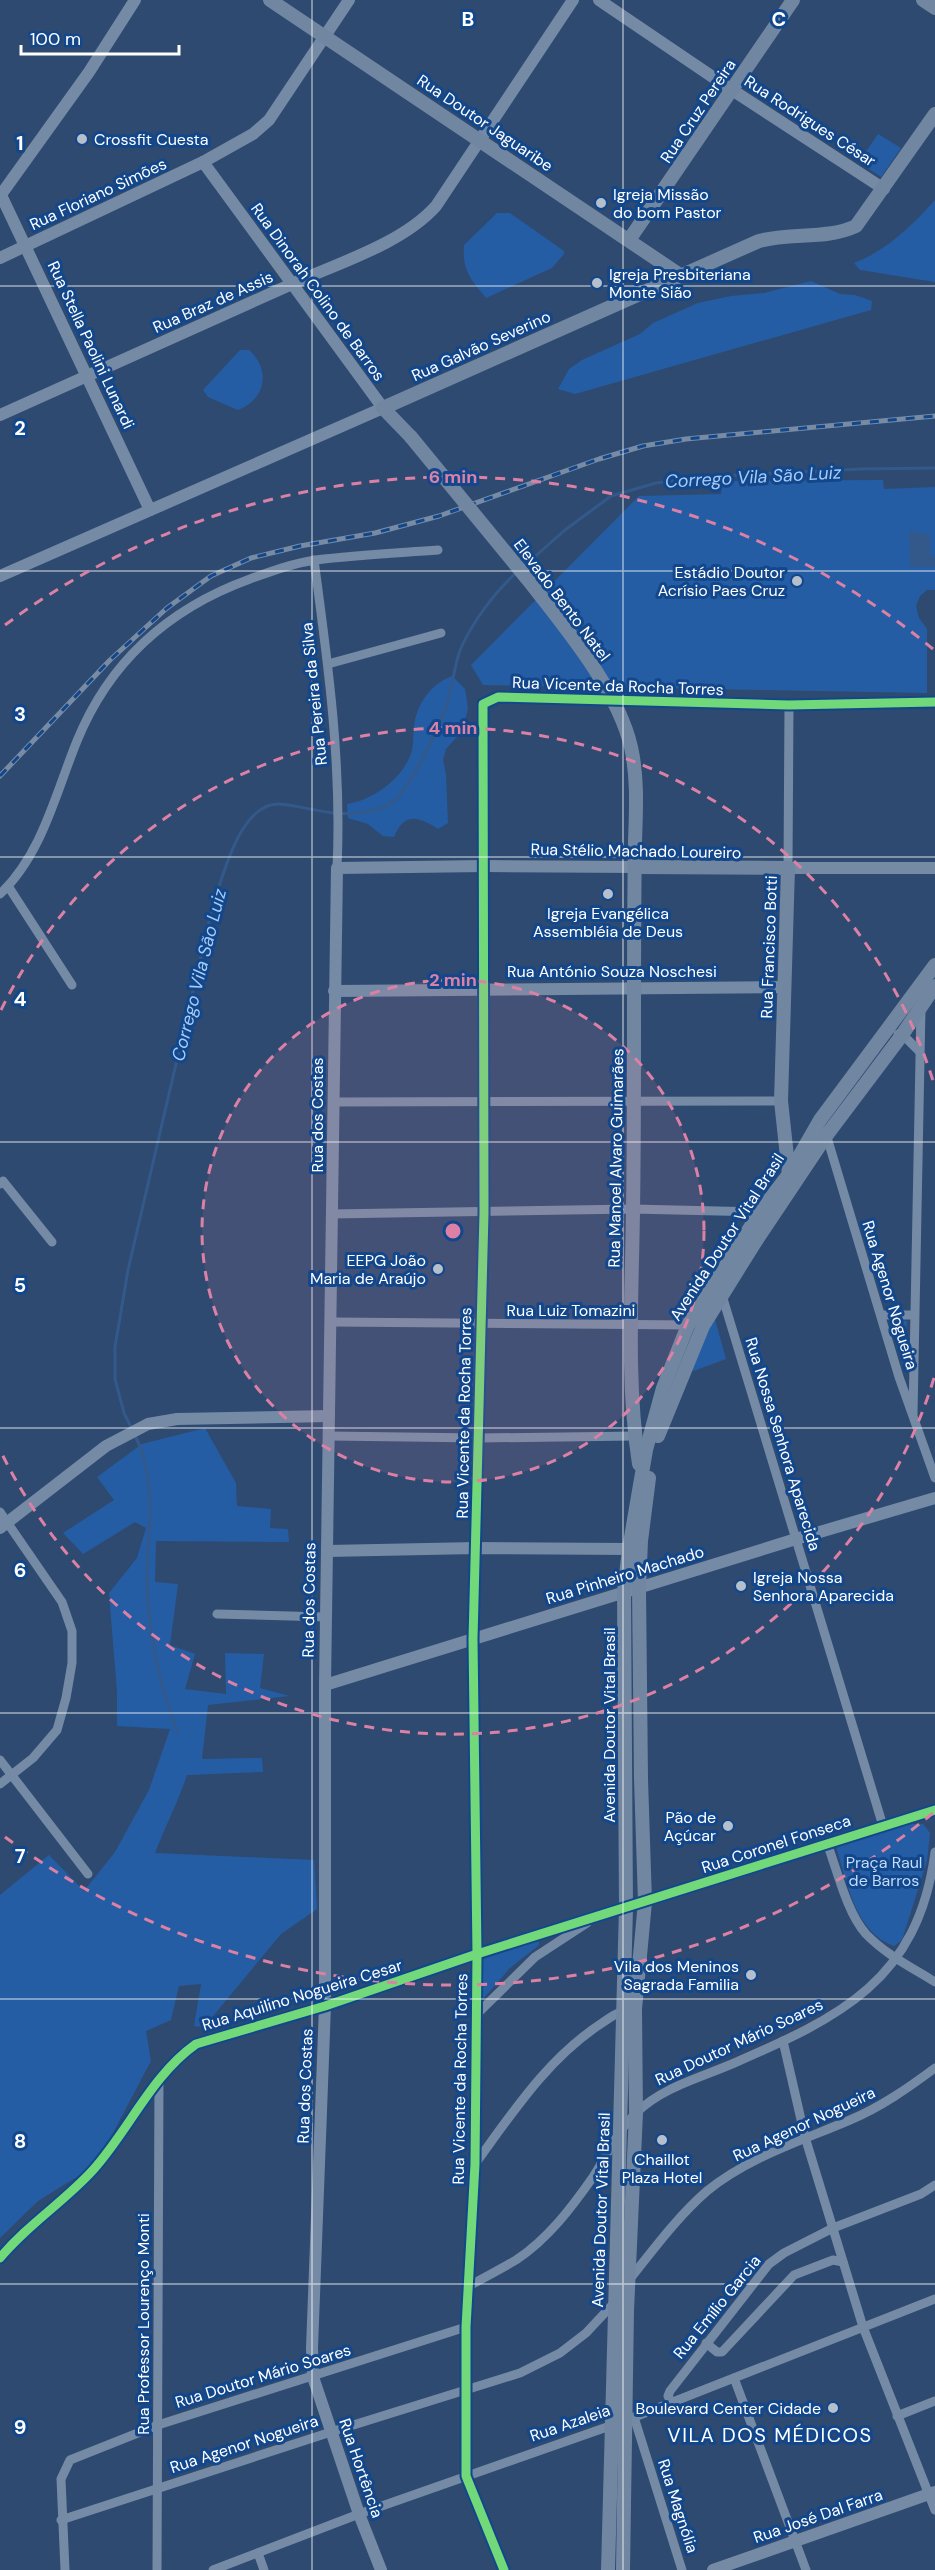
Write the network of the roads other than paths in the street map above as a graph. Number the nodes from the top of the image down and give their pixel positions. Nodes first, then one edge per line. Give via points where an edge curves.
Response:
1 (135, 0) edge
2 (270, 0) edge
3 (349, 0) edge
4 (573, 0) edge
5 (599, 0) edge
6 (793, 0) edge
7 (923, 0) edge
8 (935, 8) edge
9 (324, 36) junction
10 (732, 90) junction
11 (935, 114) edge
12 (481, 141) junction
13 (203, 162) junction
14 (884, 189) junction
15 (1, 196) edge
16 (629, 240) junction
17 (26, 246) junction
18 (0, 258) edge
19 (680, 275) junction
20 (292, 284) junction
21 (87, 375) junction
22 (383, 408) junction
23 (0, 415) edge
24 (411, 437) joint
25 (150, 510) junction
26 (438, 550) dead end
27 (314, 560) junction
28 (0, 576) edge
29 (441, 633) dead end
30 (328, 664) junction
31 (935, 702) edge
32 (789, 705) junction
33 (339, 825) joint
34 (635, 842) joint
35 (484, 866) junction
36 (635, 867) junction
37 (337, 868) junction
38 (788, 868) junction
39 (935, 868) edge
40 (8, 886) junction
41 (0, 894) edge
42 (935, 965) edge
43 (72, 985) dead end
44 (935, 986) edge
45 (783, 987) junction
46 (484, 988) junction
47 (634, 988) junction
48 (334, 991) junction
49 (921, 1006) junction
50 (887, 1031) junction
51 (902, 1035) junction
52 (919, 1051) junction
53 (485, 1101) junction
54 (782, 1101) junction
55 (334, 1102) junction
56 (633, 1102) junction
57 (820, 1120) junction
58 (826, 1136) junction
59 (789, 1174) junction
60 (2, 1183) edge
61 (791, 1189) junction
62 (633, 1209) junction
63 (760, 1212) junction
64 (484, 1213) junction
65 (332, 1214) junction
66 (52, 1242) dead end
67 (717, 1278) junction
68 (722, 1294) junction
69 (882, 1315) junction
70 (914, 1315) junction
71 (332, 1322) junction
72 (481, 1324) junction
73 (630, 1325) junction
74 (695, 1326) junction
75 (913, 1365) junction
76 (899, 1377) junction
77 (913, 1414) junction
78 (329, 1416) junction
79 (329, 1436) junction
80 (635, 1436) junction
81 (480, 1438) junction
82 (641, 1473) junction
83 (935, 1478) edge
84 (935, 1498) edge
85 (2, 1521) edge
86 (796, 1539) junction
87 (476, 1548) junction
88 (628, 1549) junction
89 (327, 1551) junction
90 (639, 1588) junction
91 (624, 1592) junction
92 (217, 1614) dead end
93 (326, 1617) junction
94 (473, 1639) junction
95 (325, 1685) junction
96 (0, 1760) edge
97 (11, 1776) junction
98 (0, 1784) edge
99 (935, 1810) edge
100 (883, 1826) junction
101 (827, 1844) junction
102 (935, 1852) edge
103 (88, 1874) dead end
104 (645, 1902) junction
105 (626, 1908) junction
106 (592, 1920) junction
107 (477, 1954) junction
108 (898, 1959) junction
109 (935, 1982) edge
110 (325, 2006) junction
111 (628, 2010) junction
112 (476, 2015) junction
113 (783, 2041) junction
114 (935, 2068) edge
115 (159, 2079) junction
116 (636, 2113) junction
117 (621, 2130) junction
118 (805, 2137) junction
119 (475, 2164) junction
120 (935, 2185) edge
121 (833, 2228) junction
122 (0, 2258) edge
123 (843, 2262) junction
124 (629, 2279) junction
125 (469, 2286) junction
126 (935, 2299) edge
127 (615, 2303) junction
128 (466, 2327) junction
129 (863, 2327) junction
130 (706, 2343) junction
131 (313, 2377) junction
132 (734, 2378) junction
133 (466, 2390) junction
134 (935, 2401) edge
135 (671, 2402) junction
136 (897, 2416) junction
137 (630, 2418) junction
138 (613, 2424) junction
139 (158, 2425) junction
140 (330, 2432) junction
141 (466, 2476) junction
142 (156, 2489) junction
143 (932, 2493) edge
144 (935, 2510) edge
145 (359, 2514) junction
146 (61, 2520) junction
147 (796, 2542) junction
148 (258, 2553) junction
149 (65, 2570) edge
150 (157, 2570) edge
151 (213, 2570) edge
152 (264, 2570) edge
153 (381, 2570) edge
154 (504, 2570) edge
155 (608, 2570) edge
156 (623, 2570) edge
157 (682, 2570) edge
158 (713, 2570) edge
159 (806, 2570) edge

1 - 15 street
2 - 9 main road, Rua Doutor Jaguaribe
3 - 9 street, Rua Floriano Simões
4 - 12 street, Rua Braz de Assis
5 - 10 street, Rua Rodrigues César
6 - 10 main road, Rua Cruz Pereira
7 - 8 main road
9 - 12 main road, Rua Doutor Jaguaribe
9 - 13 street, Rua Floriano Simões via 269,120 253,134
10 - 14 street, Rua Rodrigues César
10 - 16 main road, Rua Cruz Pereira
11 - 14 main road, Rua Galvão Severino
12 - 16 main road, Rua Doutor Jaguaribe
12 - 20 street, Rua Braz de Assis via 436,206 415,225
13 - 17 street, Rua Floriano Simões
13 - 20 street, Rua Dinorah Colino de Barros
14 - 19 main road, Rua Galvão Severino via 856,226 845,231 767,238
15 - 17 street, Rua Stella Paolini Lunardi
16 - 19 main road, Rua Doutor Jaguaribe
17 - 18 street, Rua Floriano Simões
17 - 21 street, Rua Stella Paolini Lunardi
19 - 22 main road, Rua Galvão Severino
20 - 21 street, Rua Braz de Assis
20 - 22 street, Rua Dinorah Colino de Barros
21 - 23 street, Rua Braz de Assis
21 - 25 street, Rua Stella Paolini Lunardi
22 - 24 main road, Rua Dinorah Colino de Barros
22 - 25 street, Rua Galvão Severino
24 - 34 main road, Elevado Bento Natel, bridge via 550,608 602,683 630,746 637,789
25 - 28 street, Rua Galvão Severino
26 - 27 street
27 - 30 street, Rua Pereira da Silva
27 - 40 street via 268,572 194,603 161,625 127,656 77,739 57,796 25,864
29 - 30 street
30 - 33 street, Rua Pereira da Silva via 336,735
31 - 32 street, Rua Vicente da Rocha Torres
32 - 35 street, Rua Vicente da Rocha Torres via 498,697 483,704
32 - 38 street, Rua Francisco Botti
33 - 37 street, Rua dos Costas
34 - 36 main road, Rua Manoel Alvaro Guimarães
35 - 36 street, Rua Stélio Machado Loureiro
35 - 37 street, Rua Stélio Machado Loureiro
35 - 46 street, Rua Vicente da Rocha Torres
36 - 38 main road, Rua Stélio Machado Loureiro
36 - 47 main road, Rua Manoel Alvaro Guimarães
37 - 48 street, Rua dos Costas
38 - 39 street, Rua Stélio Machado Loureiro
38 - 45 main road, Rua Francisco Botti
40 - 41 street
40 - 43 street
42 - 50 main road, Avenida Doutor Vital Brasil
44 - 49 main road, Avenida Doutor Vital Brasil
45 - 47 street, Rua António Souza Noschesi
45 - 54 main road, Rua Francisco Botti
46 - 47 street, Rua António Souza Noschesi
46 - 48 street, Rua António Souza Noschesi
46 - 53 street, Rua Vicente da Rocha Torres
47 - 56 main road, Rua Manoel Alvaro Guimarães
48 - 55 street, Rua dos Costas
49 - 51 main road, Avenida Doutor Vital Brasil
49 - 52 street
50 - 51 street
50 - 57 main road, Avenida Doutor Vital Brasil
51 - 52 street
51 - 58 main road, Avenida Doutor Vital Brasil
52 - 70 street
53 - 55 street
53 - 56 street
53 - 64 street, Rua Vicente da Rocha Torres
54 - 56 street
54 - 59 main road, Rua Francisco Botti
55 - 65 street, Rua dos Costas
56 - 62 main road, Rua Manoel Alvaro Guimarães
57 - 58 street, Rua Agenor Nogueira
57 - 59 main road, Avenida Doutor Vital Brasil
58 - 61 main road, Avenida Doutor Vital Brasil
58 - 69 street, Rua Agenor Nogueira
59 - 61 main road, Rua Francisco Botti
59 - 63 main road, Avenida Doutor Vital Brasil
60 - 66 street
61 - 68 main road, Avenida Doutor Vital Brasil
62 - 63 street
62 - 64 street
62 - 73 main road, Rua Manoel Alvaro Guimarães
63 - 67 main road, Avenida Doutor Vital Brasil
64 - 65 street
64 - 72 street, Rua Vicente da Rocha Torres
65 - 71 street, Rua dos Costas
67 - 68 street, Rua Nossa Senhora Aparecida
67 - 74 main road, Avenida Doutor Vital Brasil
68 - 74 main road, Avenida Doutor Vital Brasil
68 - 86 street, Rua Nossa Senhora Aparecida
69 - 70 street
69 - 76 street, Rua Agenor Nogueira
70 - 75 street
71 - 72 street, Rua Luiz Tomazini
71 - 78 street, Rua dos Costas
72 - 73 street, Rua Luiz Tomazini
72 - 81 street, Rua Vicente da Rocha Torres
73 - 74 street, Rua Luiz Tomazini
73 - 80 main road, Rua Manoel Alvaro Guimarães
74 - 82 main road, Avenida Doutor Vital Brasil via 663,1388
74 - 90 main road, Avenida Doutor Vital Brasil via 649,1478
75 - 76 street
75 - 77 street
76 - 77 street, Rua Agenor Nogueira
77 - 83 street, Rua Agenor Nogueira
78 - 79 street, Rua dos Costas
78 - 85 street via 177,1419 147,1424 106,1446
79 - 81 street
79 - 89 street, Rua dos Costas
80 - 81 street
80 - 82 main road, Rua Manoel Alvaro Guimarães
81 - 87 street, Rua Vicente da Rocha Torres
82 - 88 main road, Avenida Doutor Vital Brasil
84 - 86 street, Rua Pinheiro Machado
85 - 97 street via 62,1602 72,1630 72,1663 57,1730
86 - 90 street, Rua Pinheiro Machado
86 - 100 street, Rua Nossa Senhora Aparecida
87 - 88 street
87 - 89 street
87 - 94 street, Rua Vicente da Rocha Torres
88 - 91 main road, Avenida Doutor Vital Brasil
89 - 93 street, Rua dos Costas
90 - 91 street, Rua Pinheiro Machado
90 - 104 main road, Avenida Doutor Vital Brasil
91 - 94 street, Rua Pinheiro Machado
91 - 105 main road, Avenida Doutor Vital Brasil
92 - 93 street
93 - 95 street, Rua dos Costas
94 - 95 street, Rua Pinheiro Machado
94 - 107 street, Rua Vicente da Rocha Torres
95 - 110 street, Rua dos Costas
96 - 97 street
97 - 98 street
97 - 103 street
99 - 100 street, Rua Coronel Fonseca
100 - 101 street, Rua Coronel Fonseca
101 - 104 street, Rua Coronel Fonseca
101 - 108 street via 865,1933
102 - 108 street, Rua Doutor Mário Soares via 926,1897
104 - 105 street, Rua Coronel Fonseca
104 - 111 main road, Avenida Doutor Vital Brasil
105 - 106 street, Rua Aquilino Nogueira Cesar
105 - 111 main road, Avenida Doutor Vital Brasil
106 - 107 street, Rua Aquilino Nogueira Cesar
106 - 112 street via 535,1957
107 - 110 street, Rua Aquilino Nogueira Cesar
107 - 112 street, Rua Vicente da Rocha Torres
108 - 109 street
108 - 113 street, Rua Doutor Mário Soares via 868,1990 839,2012
110 - 115 street, Rua Aquilino Nogueira Cesar via 196,2044
110 - 131 street, Rua dos Costas
111 - 116 main road, Avenida Doutor Vital Brasil
111 - 117 main road, Avenida Doutor Vital Brasil
111 - 119 street via 571,2045 549,2067
112 - 119 street, Rua Vicente da Rocha Torres
113 - 116 street, Rua Doutor Mário Soares via 658,2095
113 - 118 street
114 - 118 street, Rua Agenor Nogueira via 879,2106
115 - 122 street, Rua Aquilino Nogueira Cesar via 92,2171 14,2240
115 - 139 street, Rua Professor Lourenço Monti
116 - 117 street, Rua Doutor Mário Soares
116 - 124 main road, Avenida Doutor Vital Brasil
117 - 125 street, Rua Doutor Mário Soares via 574,2204 549,2232 518,2259
117 - 127 main road, Avenida Doutor Vital Brasil
118 - 121 street
118 - 124 street, Rua Agenor Nogueira via 740,2169 707,2192
119 - 125 street, Rua Vicente da Rocha Torres
120 - 121 street, Rua Emílio Garcia
121 - 123 street
121 - 130 street, Rua Emílio Garcia via 769,2264
123 - 129 street
123 - 130 street via 833,2260 794,2275 722,2352
124 - 127 street, Rua Agenor Nogueira
124 - 137 main road, Avenida Doutor Vital Brasil
125 - 128 street, Rua Vicente da Rocha Torres
126 - 129 street, Rua Azaleia
127 - 133 street, Rua Agenor Nogueira via 586,2333 543,2363
127 - 138 main road, Avenida Doutor Vital Brasil
128 - 131 street, Rua Doutor Mário Soares
128 - 133 street, Rua Vicente da Rocha Torres
129 - 132 street, Rua Azaleia
129 - 136 street
130 - 135 street, Rua Emílio Garcia via 670,2391
131 - 139 street, Rua Doutor Mário Soares
131 - 140 street, Rua Hortência
132 - 135 street, Rua Azaleia
132 - 147 street
133 - 140 street, Rua Agenor Nogueira
133 - 141 street, Rua Vicente da Rocha Torres
134 - 136 street
135 - 137 street, Rua Azaleia
136 - 143 street
137 - 138 street, Rua Azaleia
137 - 156 main road, Avenida Doutor Vital Brasil
137 - 157 street, Rua Magnólia
138 - 141 street, Rua Azaleia
138 - 155 main road, Avenida Doutor Vital Brasil
139 - 142 street, Rua Professor Lourenço Monti
139 - 146 street, Rua Doutor Mário Soares via 70,2460 61,2479
140 - 142 street, Rua Agenor Nogueira
140 - 145 street, Rua Hortência
141 - 145 street, Rua Azaleia
141 - 154 street, Rua Vicente da Rocha Torres
142 - 146 street, Rua Agenor Nogueira
142 - 150 street, Rua Professor Lourenço Monti
143 - 144 street
143 - 147 street, Rua José Dal Farra
145 - 148 street, Rua Azaleia
145 - 153 street, Rua Hortência
146 - 149 street
147 - 158 street, Rua José Dal Farra
147 - 159 street
148 - 151 street, Rua Azaleia
148 - 152 street

